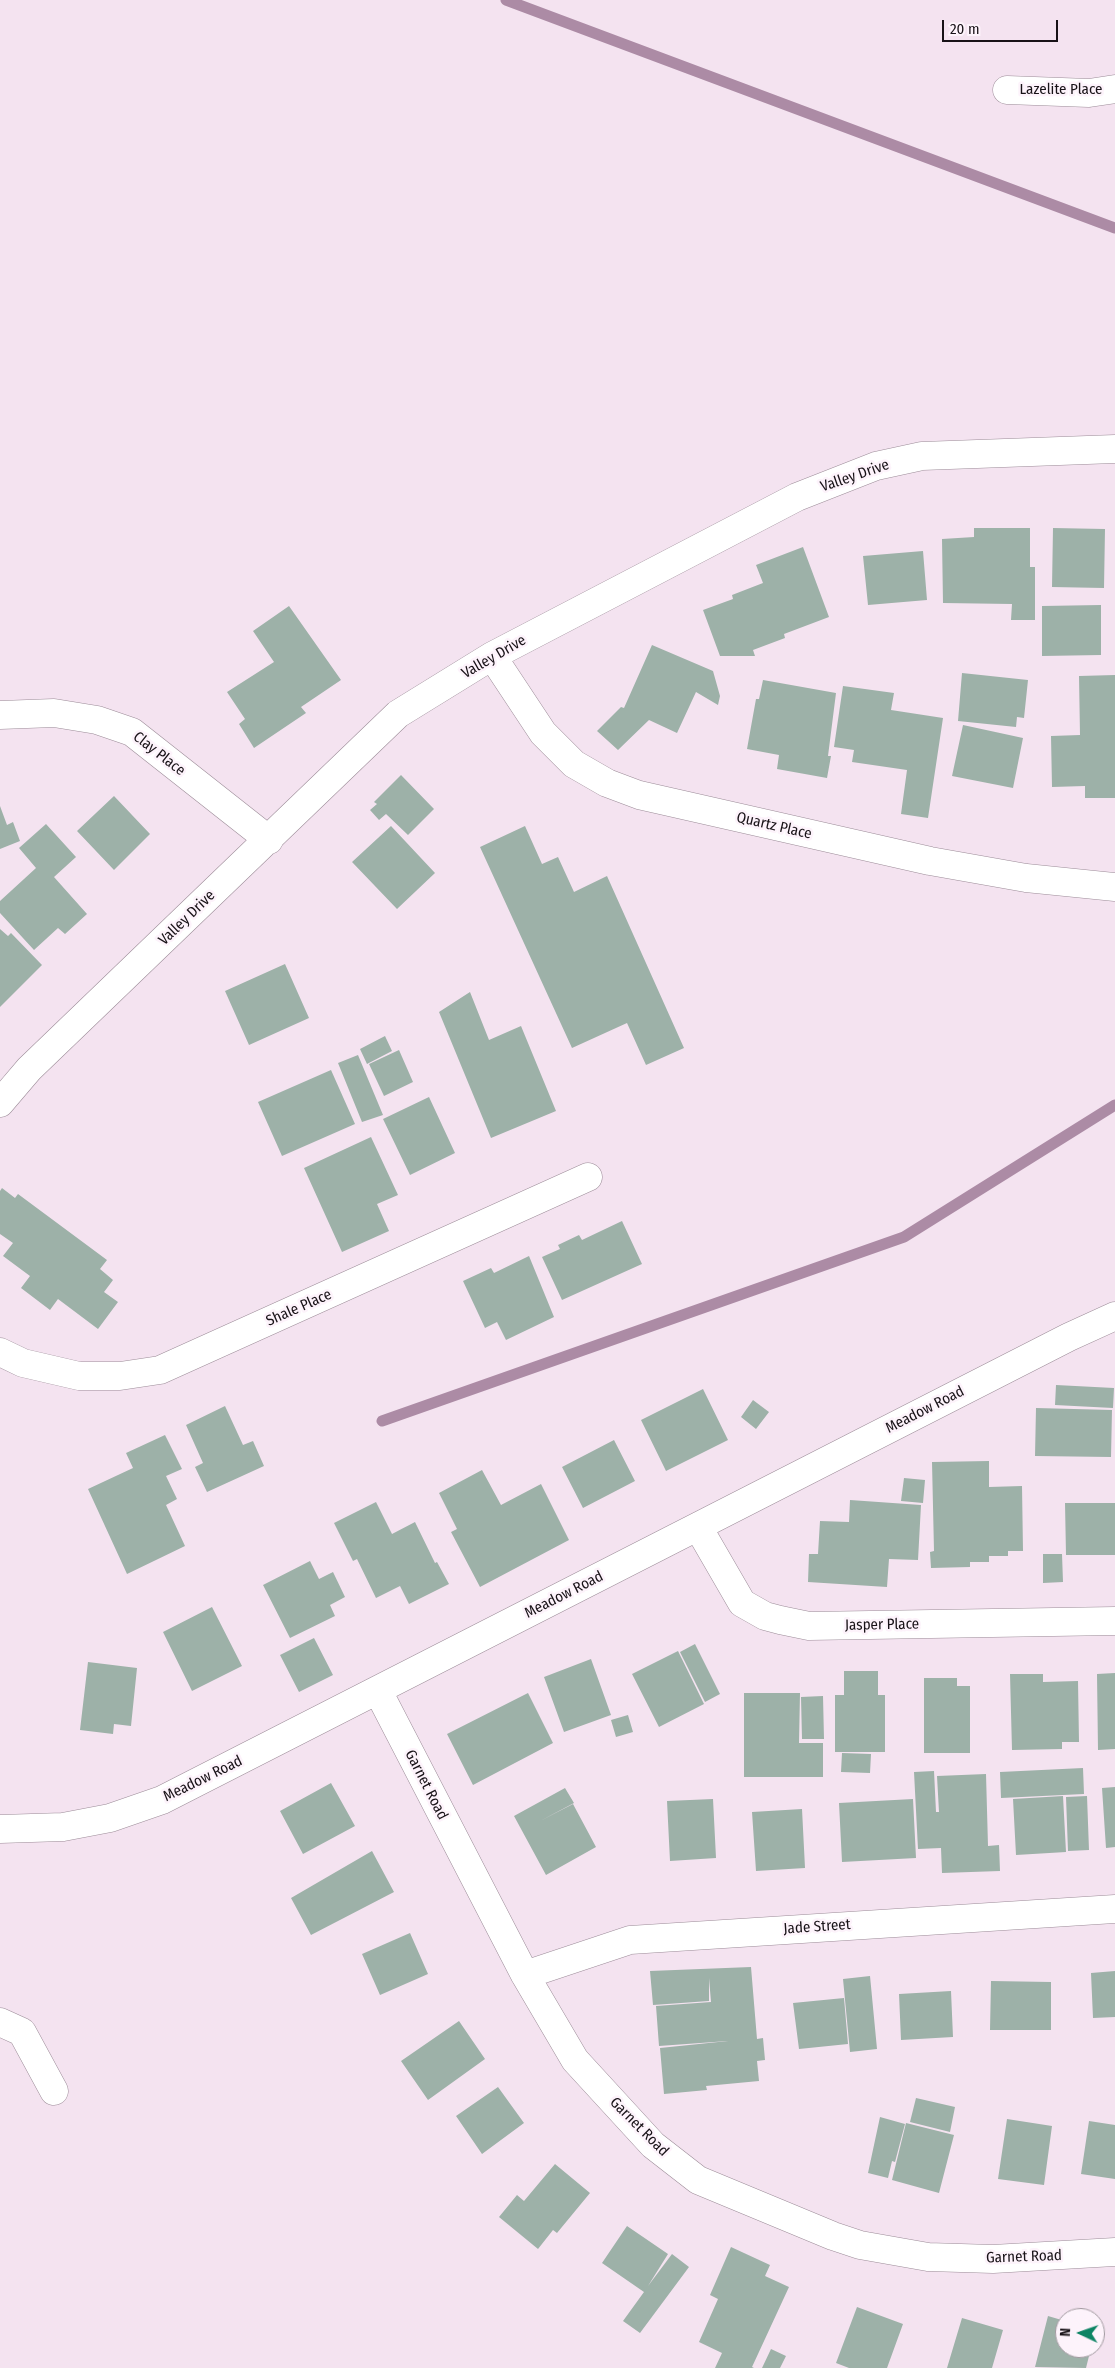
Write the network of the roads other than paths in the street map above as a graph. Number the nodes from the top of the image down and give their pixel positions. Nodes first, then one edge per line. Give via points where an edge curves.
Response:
1 (1115, 89) edge
2 (1007, 90) dead end
3 (1115, 449) edge
4 (492, 656) junction
5 (0, 715) edge
6 (269, 840) junction
7 (1115, 887) edge
8 (0, 1103) edge
9 (588, 1177) dead end
10 (1115, 1316) edge
11 (0, 1352) edge
12 (698, 1527) junction
13 (1115, 1621) edge
14 (378, 1691) junction
15 (0, 1829) edge
16 (1115, 1909) edge
17 (525, 1975) junction
18 (0, 2022) edge
19 (54, 2091) dead end
20 (1115, 2252) edge

1 - 2 street, Lazelite Place via 1089,93
3 - 4 street, Valley Drive via 922,456 876,466 797,497
4 - 6 street, Valley Drive via 398,714
4 - 7 street, Quartz Place via 543,733 574,764 607,783 638,795 930,861 1026,878
5 - 6 street, Clay Place via 54,713 97,720 132,732
6 - 8 street, Valley Drive via 29,1069
9 - 11 street, Shale Place via 160,1370 120,1376 79,1376 23,1363
10 - 12 street, Meadow Road
12 - 13 street, Jasper Place via 742,1603 780,1620 809,1626
12 - 14 street, Meadow Road
14 - 15 street, Meadow Road via 162,1800 110,1818 64,1827
14 - 17 street, Garnet Road
16 - 17 street, Jade Street via 630,1940
17 - 20 street, Garnet Road via 575,2060 653,2145 698,2180 833,2236 860,2245 928,2257 993,2258
18 - 19 street via 22,2032

